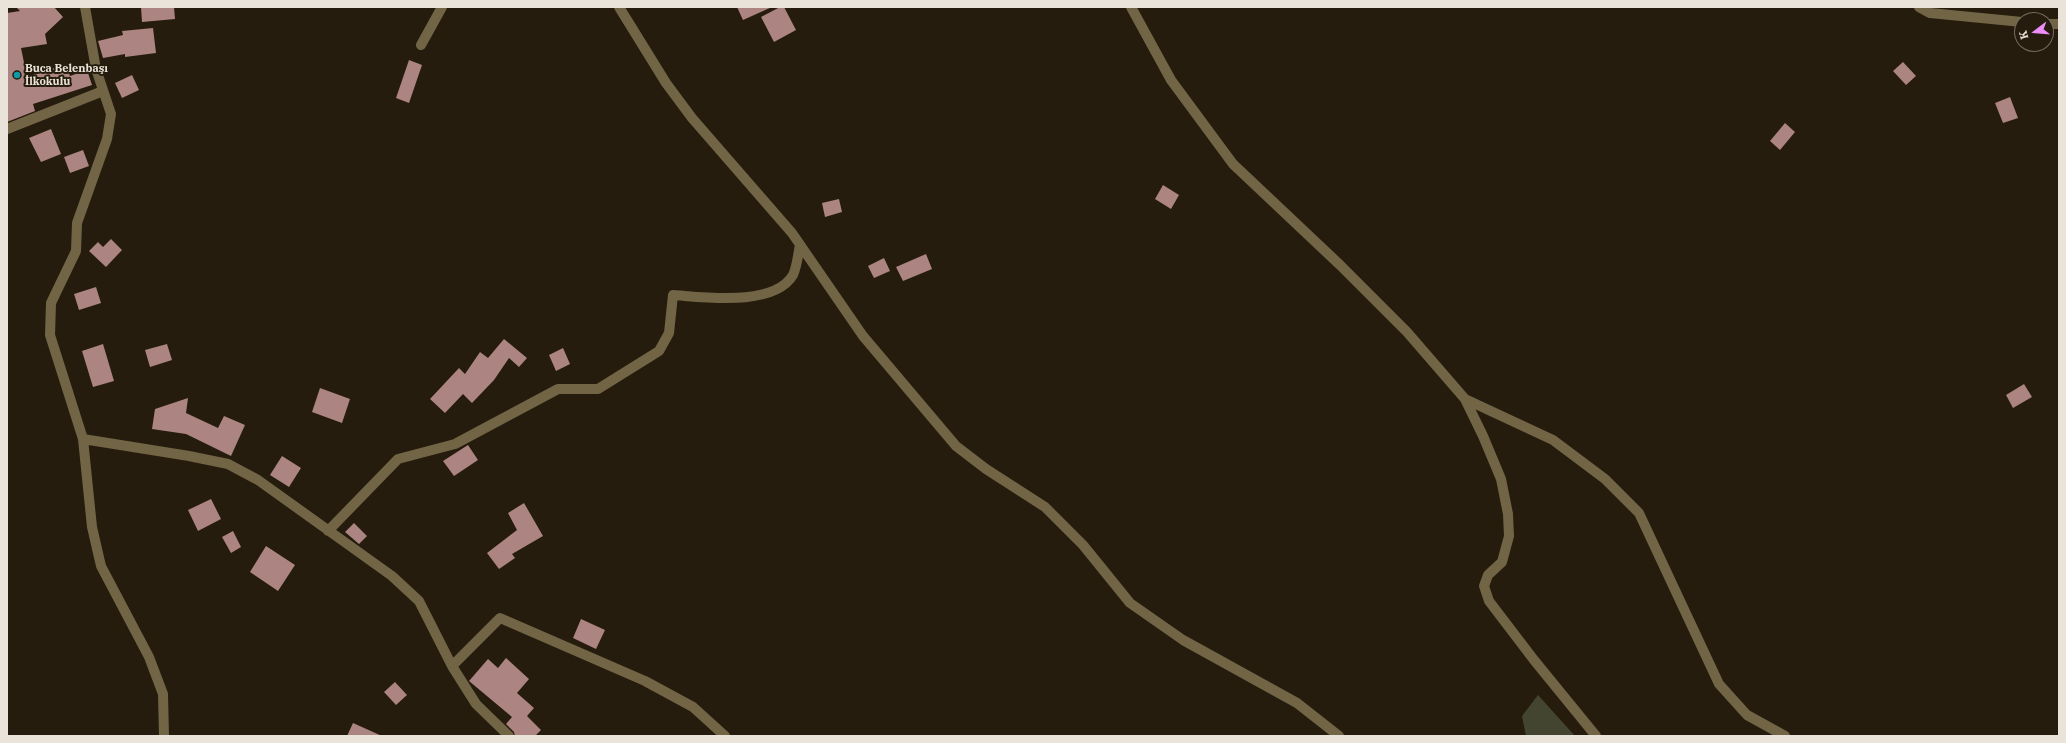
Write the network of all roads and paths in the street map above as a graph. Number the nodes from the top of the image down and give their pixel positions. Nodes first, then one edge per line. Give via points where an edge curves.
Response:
1 (85, 7) edge
2 (442, 7) edge
3 (619, 7) edge
4 (1131, 7) edge
5 (1919, 7) edge
6 (2014, 21) edge
7 (421, 45) dead end
8 (103, 91) junction
9 (7, 129) edge
10 (800, 245) junction
11 (1465, 399) junction
12 (83, 439) junction
13 (328, 531) junction
14 (452, 666) junction
15 (164, 736) edge
16 (509, 736) edge
17 (724, 736) edge
18 (1339, 736) edge
19 (1596, 736) edge
20 (1784, 736) edge

1 - 8 street via 96,69
2 - 7 street
3 - 10 street via 666,83 692,118
4 - 11 street via 1171,80 1233,164 1408,332
5 - 6 street via 1930,13
8 - 9 street
8 - 12 street via 111,114 107,139 77,223 76,251 51,303 50,335
10 - 13 street via 793,275 780,288 743,299 673,295 669,333 659,351 598,389 558,389 455,444 398,459
10 - 18 street via 862,336 956,446 986,469 1046,507 1083,545 1130,603 1183,640 1297,703
11 - 19 street via 1501,479 1508,514 1509,536 1502,562 1488,575 1484,586 1489,601
11 - 20 street via 1553,440 1605,479 1639,513 1719,684 1747,715
12 - 13 street via 228,464 258,480
12 - 15 street via 92,528 101,566 164,694
13 - 14 street via 392,576 419,601
14 - 16 street via 476,704
14 - 17 street via 500,618 645,681 693,707

